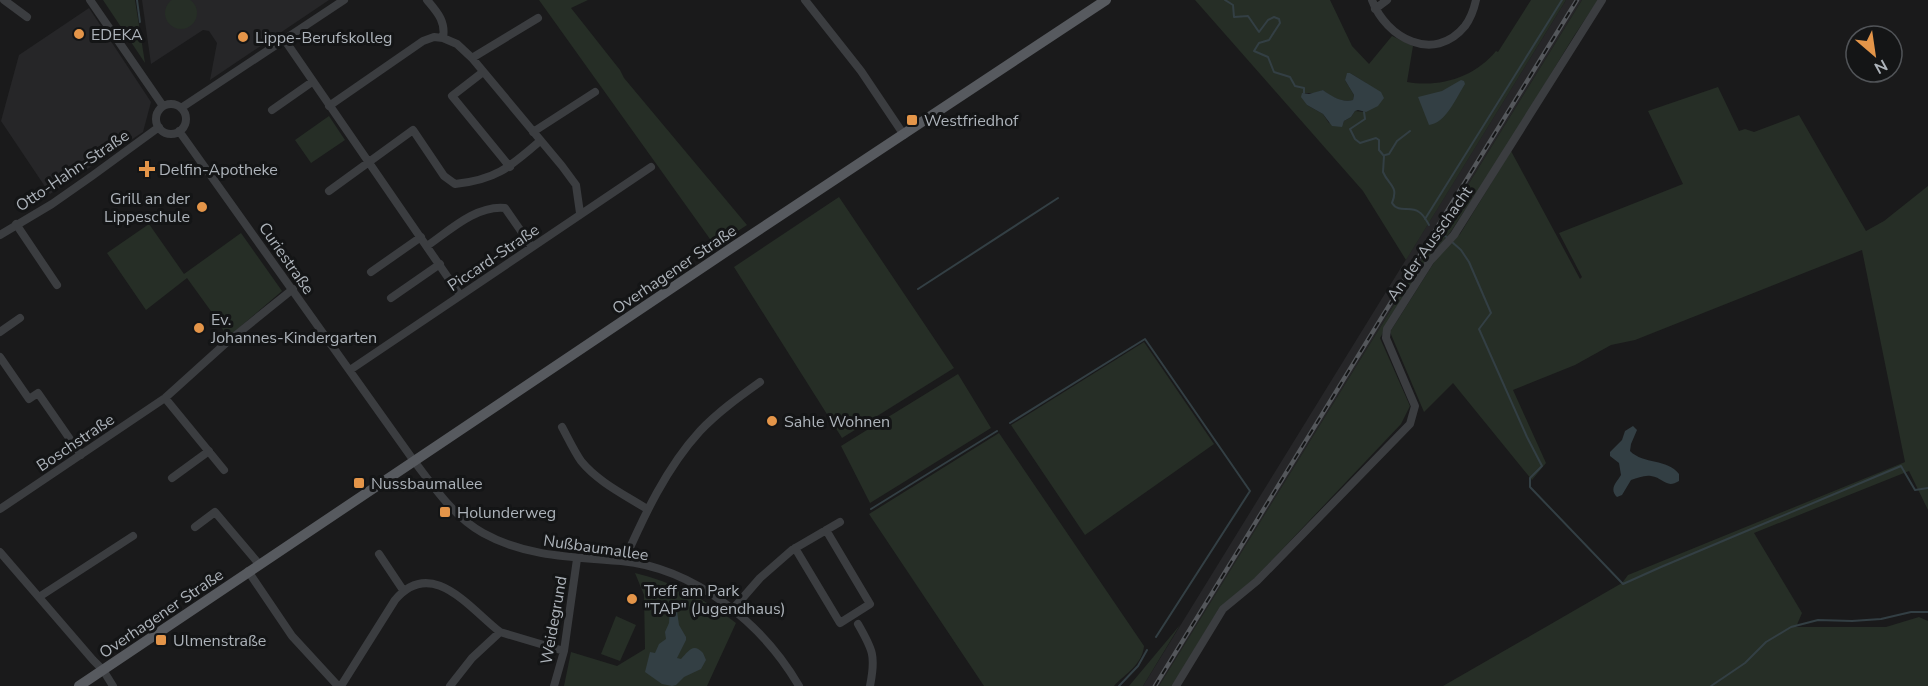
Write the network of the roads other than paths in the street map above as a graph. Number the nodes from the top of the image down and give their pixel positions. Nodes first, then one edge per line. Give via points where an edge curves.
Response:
1 (1, 0) edge
2 (90, 0) edge
3 (344, 0) edge
4 (427, 0) edge
5 (805, 0) edge
6 (1106, 0) edge
7 (1372, 0) edge
8 (1387, 0) edge
9 (1476, 0) edge
10 (1602, 0) edge
11 (1375, 9) junction
12 (27, 17) dead end
13 (538, 18) dead end
14 (443, 38) junction
15 (284, 39) junction
16 (472, 58) junction
17 (483, 72) junction
18 (312, 82) junction
19 (595, 92) dead end
20 (163, 106) junction
21 (329, 106) junction
22 (181, 108) junction
23 (272, 110) dead end
24 (159, 127) junction
25 (179, 130) junction
26 (533, 132) junction
27 (904, 135) junction
28 (540, 141) junction
29 (369, 163) junction
30 (510, 167) junction
31 (651, 167) dead end
32 (329, 191) dead end
33 (580, 213) junction
34 (16, 225) junction
35 (0, 235) edge
36 (421, 237) junction
37 (427, 246) junction
38 (532, 247) junction
39 (440, 264) junction
40 (371, 273) dead end
41 (57, 285) dead end
42 (292, 289) junction
43 (460, 295) junction
44 (391, 298) dead end
45 (20, 318) dead end
46 (0, 332) edge
47 (0, 357) edge
48 (350, 370) junction
49 (760, 382) dead end
50 (165, 398) junction
51 (562, 427) dead end
52 (209, 452) junction
53 (81, 455) junction
54 (414, 461) junction
55 (224, 470) dead end
56 (172, 478) dead end
57 (0, 509) edge
58 (647, 509) junction
59 (840, 522) dead end
60 (195, 527) dead end
61 (826, 530) junction
62 (132, 536) dead end
63 (795, 548) junction
64 (0, 552) edge
65 (379, 554) dead end
66 (577, 559) junction
67 (624, 561) junction
68 (259, 564) junction
69 (248, 572) junction
70 (403, 590) junction
71 (39, 597) junction
72 (733, 609) junction
73 (858, 624) dead end
74 (500, 632) junction
75 (564, 651) junction
76 (103, 670) junction
77 (79, 686) edge
78 (113, 686) edge
79 (339, 686) edge
80 (450, 686) edge
81 (554, 686) edge
82 (799, 686) edge
83 (870, 686) edge
84 (1176, 686) edge

1 - 12 street
2 - 20 street
3 - 15 street
4 - 14 street via 441,17
5 - 27 street via 861,71
6 - 27 main road, Overhagener Straße
7 - 11 street
8 - 11 street
9 - 11 street via 1466,25 1458,33 1432,44 1416,44 1401,38
10 - 84 street, An der Ausschacht via 1454,235 1430,261 1387,329 1386,338 1415,406 1410,423 1257,581 1222,609
13 - 16 street
14 - 16 street via 457,44
14 - 21 street via 423,40
15 - 18 street
15 - 22 street
16 - 17 street
17 - 26 street
17 - 30 street via 452,96
18 - 21 street
18 - 23 street
19 - 26 street
20 - 22 street via 173,104
20 - 24 street via 156,119
21 - 29 street
22 - 25 street via 185,120
24 - 25 street via 166,133
24 - 34 street, Otto-Hahn-Straße via 52,204
25 - 42 street, Curiestraße
26 - 28 street
27 - 54 main road, Overhagener Straße
28 - 30 street
28 - 33 street via 576,185
29 - 30 street via 413,130 444,176 455,184
29 - 32 street
29 - 36 street
31 - 33 street, Piccard-Straße
33 - 38 street, Piccard-Straße
34 - 35 street, Otto-Hahn-Straße
34 - 41 street
36 - 37 street
36 - 40 street
37 - 38 street via 466,219 497,207 505,208
37 - 39 street
38 - 43 street, Piccard-Straße
39 - 43 street
39 - 44 street
42 - 48 street, Curiestraße
42 - 50 street, Boschstraße
43 - 48 street, Piccard-Straße
45 - 46 street
47 - 53 street via 30,399 38,393
48 - 54 street, Curiestraße
49 - 58 street via 700,431
50 - 52 street
50 - 53 street, Boschstraße
51 - 58 street via 591,470
52 - 55 street
52 - 56 street
53 - 57 street, Boschstraße
54 - 66 street, Nußbaumallee via 450,507 483,533 525,551
54 - 68 main road, Overhagener Straße
58 - 67 street
59 - 61 street
60 - 68 street via 215,512
61 - 63 street
61 - 63 street via 870,604 840,623
62 - 71 street
63 - 72 street
64 - 71 street
65 - 70 street
66 - 67 street, Nußbaumallee
66 - 75 street, Weidegrund
67 - 72 street, Nußbaumallee via 680,578
68 - 69 main road, Overhagener Straße
69 - 76 main road, Overhagener Straße
69 - 79 street via 292,636
70 - 74 street via 419,583 450,590
70 - 79 street
71 - 76 street
72 - 82 street, Nußbaumallee via 774,648
73 - 83 street via 870,646 874,665
74 - 75 street
74 - 80 street
75 - 81 street, Weidegrund
76 - 77 main road, Overhagener Straße
76 - 78 street

